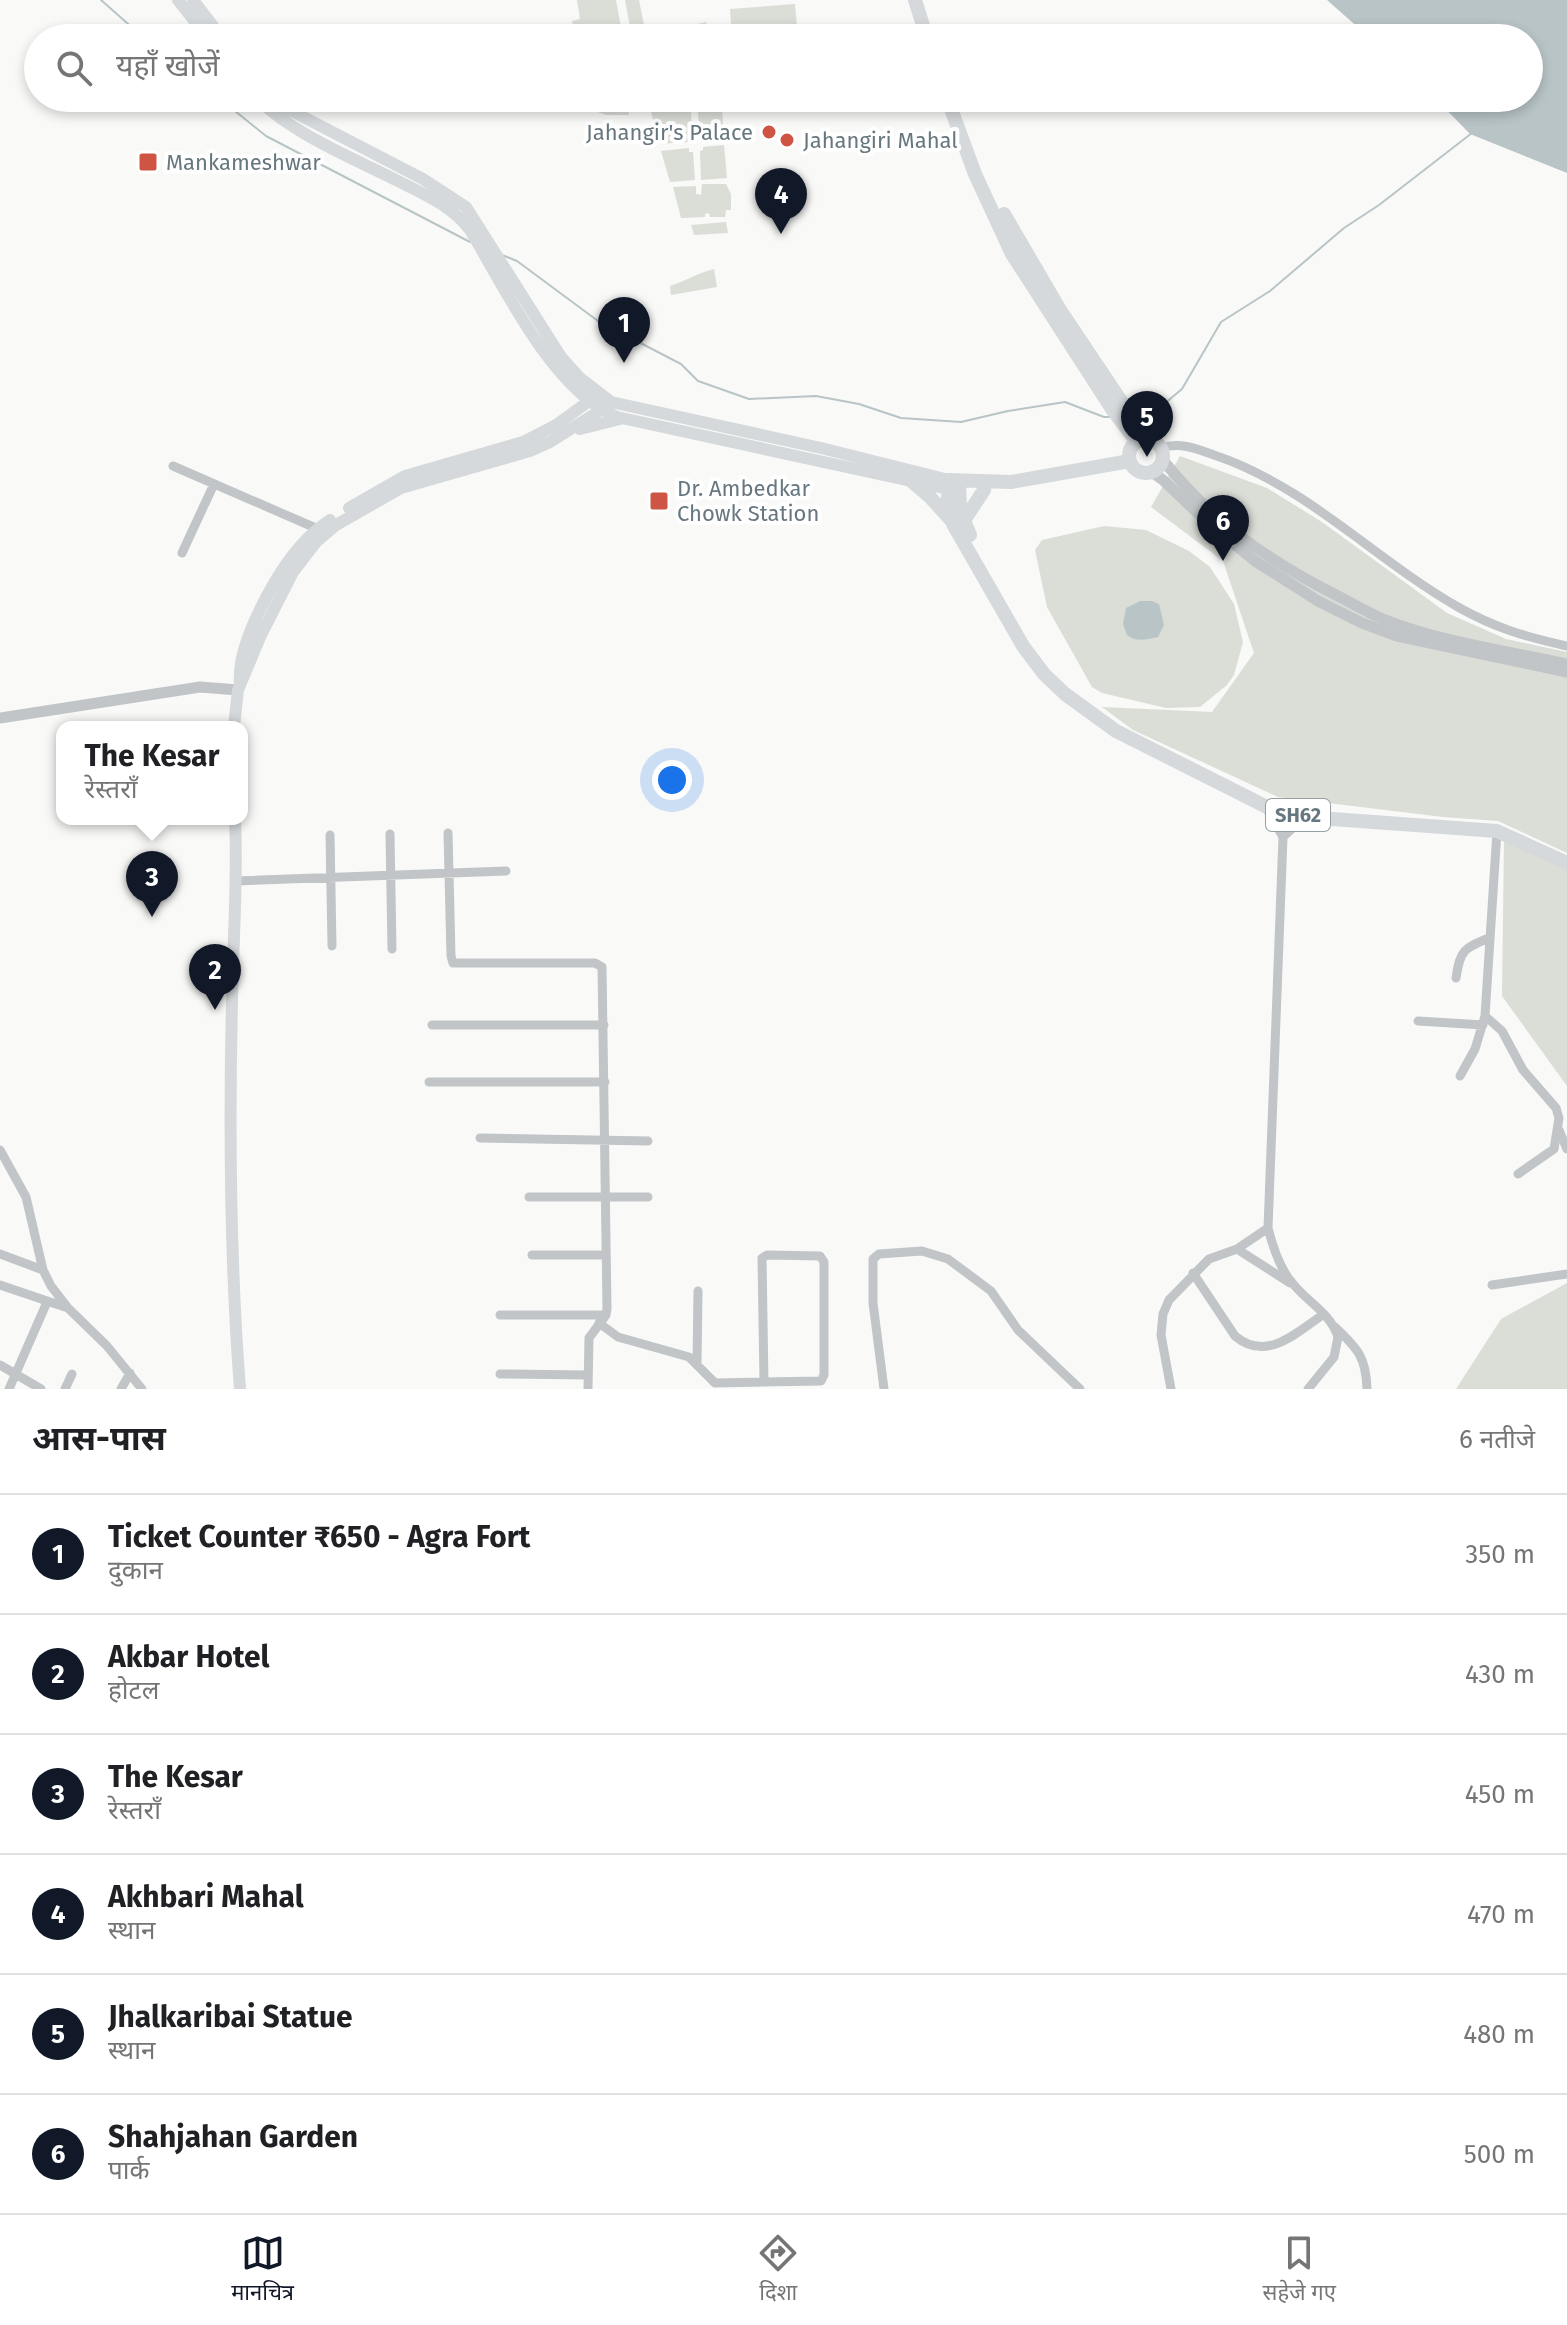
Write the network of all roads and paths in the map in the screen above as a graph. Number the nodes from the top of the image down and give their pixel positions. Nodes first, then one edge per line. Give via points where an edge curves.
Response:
1 (178, 0) edge
2 (193, 0) edge
3 (915, 0) edge
4 (925, 0) edge
5 (197, 24) edge
6 (211, 24) edge
7 (923, 24) edge
8 (932, 24) edge
9 (290, 112) edge
10 (952, 112) edge
11 (961, 112) edge
12 (519, 303) junction
13 (566, 379) junction
14 (593, 398) junction
15 (1116, 405) junction
16 (606, 406) junction
17 (565, 419) junction
18 (624, 419) junction
19 (562, 435) junction
20 (1142, 441) junction
21 (1161, 454) junction
22 (1130, 461) junction
23 (173, 466) dead end
24 (1152, 472) junction
25 (909, 479) junction
26 (1011, 482) junction
27 (214, 484) junction
28 (954, 485) junction
29 (984, 490) junction
30 (958, 523) junction
31 (318, 529) junction
32 (182, 553) dead end
33 (1567, 646) edge
34 (1567, 664) edge
35 (1567, 672) edge
36 (239, 687) junction
37 (0, 718) edge
38 (235, 721) edge
39 (1265, 806) junction
40 (1305, 817) junction
41 (235, 825) edge
42 (1497, 831) junction
43 (448, 833) dead end
44 (390, 834) dead end
45 (330, 835) dead end
46 (1283, 837) junction
47 (1567, 863) edge
48 (506, 871) dead end
49 (449, 873) junction
50 (391, 876) junction
51 (331, 878) junction
52 (235, 881) junction
53 (1489, 938) junction
54 (332, 946) dead end
55 (392, 949) dead end
56 (1456, 978) dead end
57 (1484, 1020) junction
58 (1418, 1021) dead end
59 (432, 1025) dead end
60 (604, 1025) junction
61 (1460, 1076) dead end
62 (429, 1082) dead end
63 (605, 1082) junction
64 (1558, 1126) junction
65 (480, 1138) dead end
66 (606, 1141) junction
67 (648, 1141) dead end
68 (1567, 1149) edge
69 (0, 1150) edge
70 (1518, 1174) dead end
71 (606, 1196) junction
72 (529, 1197) dead end
73 (648, 1197) dead end
74 (1268, 1228) junction
75 (1237, 1249) junction
76 (0, 1254) edge
77 (532, 1255) dead end
78 (606, 1255) junction
79 (43, 1270) junction
80 (1193, 1273) junction
81 (1567, 1274) edge
82 (0, 1285) edge
83 (1293, 1285) junction
84 (1492, 1285) dead end
85 (698, 1291) dead end
86 (47, 1302) junction
87 (68, 1308) junction
88 (1324, 1314) junction
89 (500, 1315) dead end
90 (606, 1315) junction
91 (599, 1323) junction
92 (1333, 1325) junction
93 (697, 1364) junction
94 (0, 1365) edge
95 (130, 1373) junction
96 (72, 1374) dead end
97 (500, 1374) dead end
98 (588, 1375) junction
99 (15, 1376) junction
100 (764, 1382) junction
101 (9, 1389) edge
102 (41, 1389) edge
103 (65, 1389) edge
104 (121, 1389) edge
105 (142, 1389) edge
106 (240, 1389) edge
107 (588, 1389) edge
108 (884, 1389) edge
109 (1080, 1389) edge
110 (1171, 1389) edge
111 (1308, 1389) edge
112 (1367, 1389) edge

1 - 5 main road
2 - 6 main road
3 - 7 main road
4 - 8 main road
9 - 12 main road via 466,207
10 - 15 main road via 1012,254
11 - 15 main road via 1015,235
12 - 13 main road
12 - 14 main road
13 - 14 main road
13 - 17 main road via 572,395
14 - 16 main road
14 - 17 main road
15 - 20 main road
16 - 18 main road
16 - 19 main road
16 - 28 main road via 821,448
17 - 31 main road via 523,442 405,476
18 - 19 main road
18 - 25 main road
19 - 36 main road via 512,457 401,488 336,525 293,572
20 - 21 main road
20 - 22 main road via 1130,451
21 - 24 main road
21 - 33 street via 1176,445 1188,446 1238,463 1334,519 1454,605 1496,627
21 - 34 street via 1185,488 1254,548 1381,619
22 - 24 main road via 1141,472
22 - 26 main road
23 - 27 street
24 - 35 street via 1255,561 1362,623 1410,639
25 - 28 main road
25 - 30 main road
26 - 28 main road
26 - 29 main road
27 - 31 street
27 - 32 street
28 - 29 main road
28 - 30 main road, SH62
29 - 30 main road
30 - 39 main road, SH62 via 1055,685 1116,731
31 - 36 main road via 281,574 261,609 239,670
36 - 37 street via 200,687
36 - 38 main road
39 - 40 main road, SH62
39 - 46 street
40 - 42 main road, SH62
40 - 46 street
41 - 52 main road
42 - 47 main road, SH62
42 - 53 street
43 - 49 street
44 - 50 street
45 - 51 street
46 - 74 street
48 - 49 street
49 - 50 street
49 - 60 street via 453,963 599,964
50 - 51 street
50 - 55 street
51 - 52 street
51 - 54 street
52 - 106 main road via 232,1245
53 - 56 street via 1466,948
53 - 57 street
57 - 58 street
57 - 61 street
57 - 64 street via 1502,1031 1523,1070 1556,1108
59 - 60 street
60 - 63 street
62 - 63 street
63 - 66 street
64 - 68 street
64 - 70 street via 1554,1149
65 - 66 street
66 - 67 street
66 - 71 street
69 - 79 street via 26,1197
71 - 72 street
71 - 73 street
71 - 78 street
74 - 75 street
74 - 83 street
75 - 80 street via 1213,1257
75 - 83 street
76 - 79 street
77 - 78 street
78 - 90 street
79 - 87 street
80 - 88 street via 1243,1342 1273,1347
80 - 110 street via 1169,1300 1162,1320 1161,1346
81 - 84 street
82 - 86 street
83 - 88 street
85 - 93 street
86 - 87 street
86 - 99 street
87 - 95 street
88 - 92 street
89 - 90 street
90 - 91 street
91 - 93 street via 618,1337
91 - 98 street via 589,1338
92 - 111 street via 1338,1337 1334,1357
92 - 112 street via 1360,1353
93 - 100 street via 715,1383
94 - 99 street
95 - 104 street
95 - 105 street
96 - 103 street
97 - 98 street
98 - 107 street
99 - 101 street
99 - 102 street
100 - 100 street via 823,1379 820,1256 762,1258
108 - 109 street via 872,1264 879,1254 922,1251 948,1259 986,1286 1018,1330

